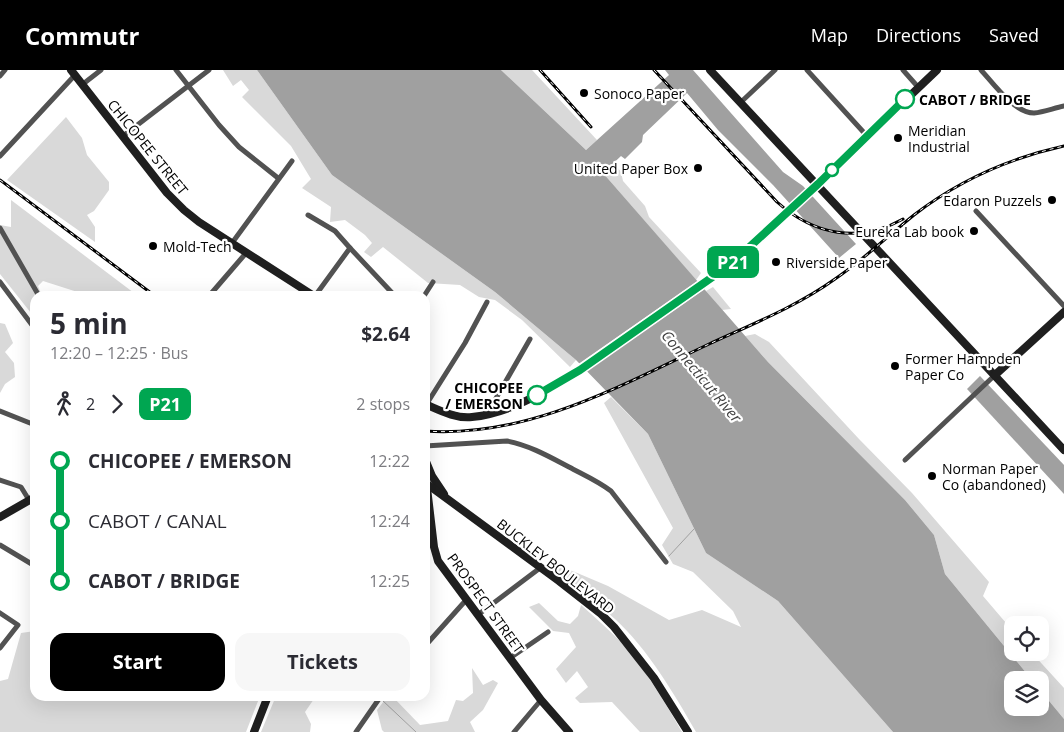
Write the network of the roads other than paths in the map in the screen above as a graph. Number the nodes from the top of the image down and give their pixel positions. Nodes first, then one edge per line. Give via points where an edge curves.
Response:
1 (5, 70) edge
2 (101, 70) edge
3 (176, 70) edge
4 (209, 70) edge
5 (710, 70) edge
6 (775, 70) edge
7 (807, 70) edge
8 (903, 70) edge
9 (937, 70) edge
10 (980, 70) edge
11 (73, 72) edge
12 (0, 76) edge
13 (83, 84) junction
14 (188, 86) junction
15 (918, 87) junction
16 (740, 102) junction
17 (1064, 106) edge
18 (123, 136) junction
19 (867, 136) junction
20 (0, 156) edge
21 (292, 161) dead end
22 (278, 178) junction
23 (816, 186) junction
24 (976, 211) dead end
25 (308, 215) dead end
26 (0, 228) edge
27 (232, 243) junction
28 (350, 248) junction
29 (246, 253) junction
30 (0, 282) edge
31 (433, 282) dead end
32 (35, 291) edge
33 (214, 291) edge
34 (306, 291) edge
35 (318, 291) edge
36 (390, 291) edge
37 (427, 291) edge
38 (487, 302) dead end
39 (1064, 306) edge
40 (1064, 312) edge
41 (30, 322) edge
42 (530, 339) dead end
43 (993, 377) junction
44 (430, 397) edge
45 (430, 407) edge
46 (0, 411) edge
47 (486, 414) junction
48 (30, 423) edge
49 (430, 446) edge
50 (1064, 450) edge
51 (905, 460) dead end
52 (430, 471) edge
53 (2, 480) edge
54 (430, 487) edge
55 (30, 496) edge
56 (30, 499) edge
57 (450, 502) junction
58 (430, 512) edge
59 (0, 517) edge
60 (0, 545) edge
61 (666, 562) dead end
62 (30, 563) edge
63 (540, 568) junction
64 (467, 599) junction
65 (0, 613) edge
66 (478, 614) junction
67 (548, 632) dead end
68 (430, 640) edge
69 (0, 648) edge
70 (510, 658) junction
71 (541, 700) junction
72 (266, 701) edge
73 (378, 701) edge
74 (254, 732) edge
75 (356, 732) edge
76 (514, 732) edge
77 (570, 732) edge
78 (688, 732) edge

1 - 12 street
2 - 13 street
3 - 14 street
4 - 14 street
5 - 16 main road
6 - 16 street
7 - 19 street
8 - 15 street
9 - 15 main road
10 - 17 street via 1025,112
11 - 13 main road, CHICOPEE STREET
11 - 20 street
13 - 18 main road, CHICOPEE STREET
14 - 18 street
14 - 22 street via 239,147
15 - 19 main road
16 - 23 main road
18 - 27 main road, CHICOPEE STREET via 177,204
19 - 23 main road
21 - 22 street
22 - 27 street
23 - 43 main road
23 - 47 main road via 731,264 580,370 520,404
24 - 39 street
25 - 28 street via 335,231
26 - 32 street
27 - 29 main road, CHICOPEE STREET
28 - 35 street
28 - 36 street
29 - 33 street
29 - 34 main road, CHICOPEE STREET
30 - 41 street
31 - 37 street
38 - 44 street
40 - 43 main road
42 - 47 street
43 - 50 main road
43 - 51 street
45 - 47 main road via 463,417
46 - 48 street
49 - 61 street via 507,441 555,460 611,491
52 - 57 main road
53 - 55 street via 21,487
54 - 57 main road, BUCKLEY BOULEVARD
56 - 59 main road
57 - 63 main road, BUCKLEY BOULEVARD
58 - 64 main road, PROSPECT STREET via 436,555
60 - 62 street
63 - 66 street
63 - 78 main road, BUCKLEY BOULEVARD via 614,627 654,678
64 - 66 main road, PROSPECT STREET
64 - 68 street
65 - 69 street via 18,625
66 - 70 main road, PROSPECT STREET
67 - 70 street
70 - 71 main road, PROSPECT STREET
71 - 76 street
71 - 77 main road, PROSPECT STREET
72 - 74 main road
73 - 75 street

